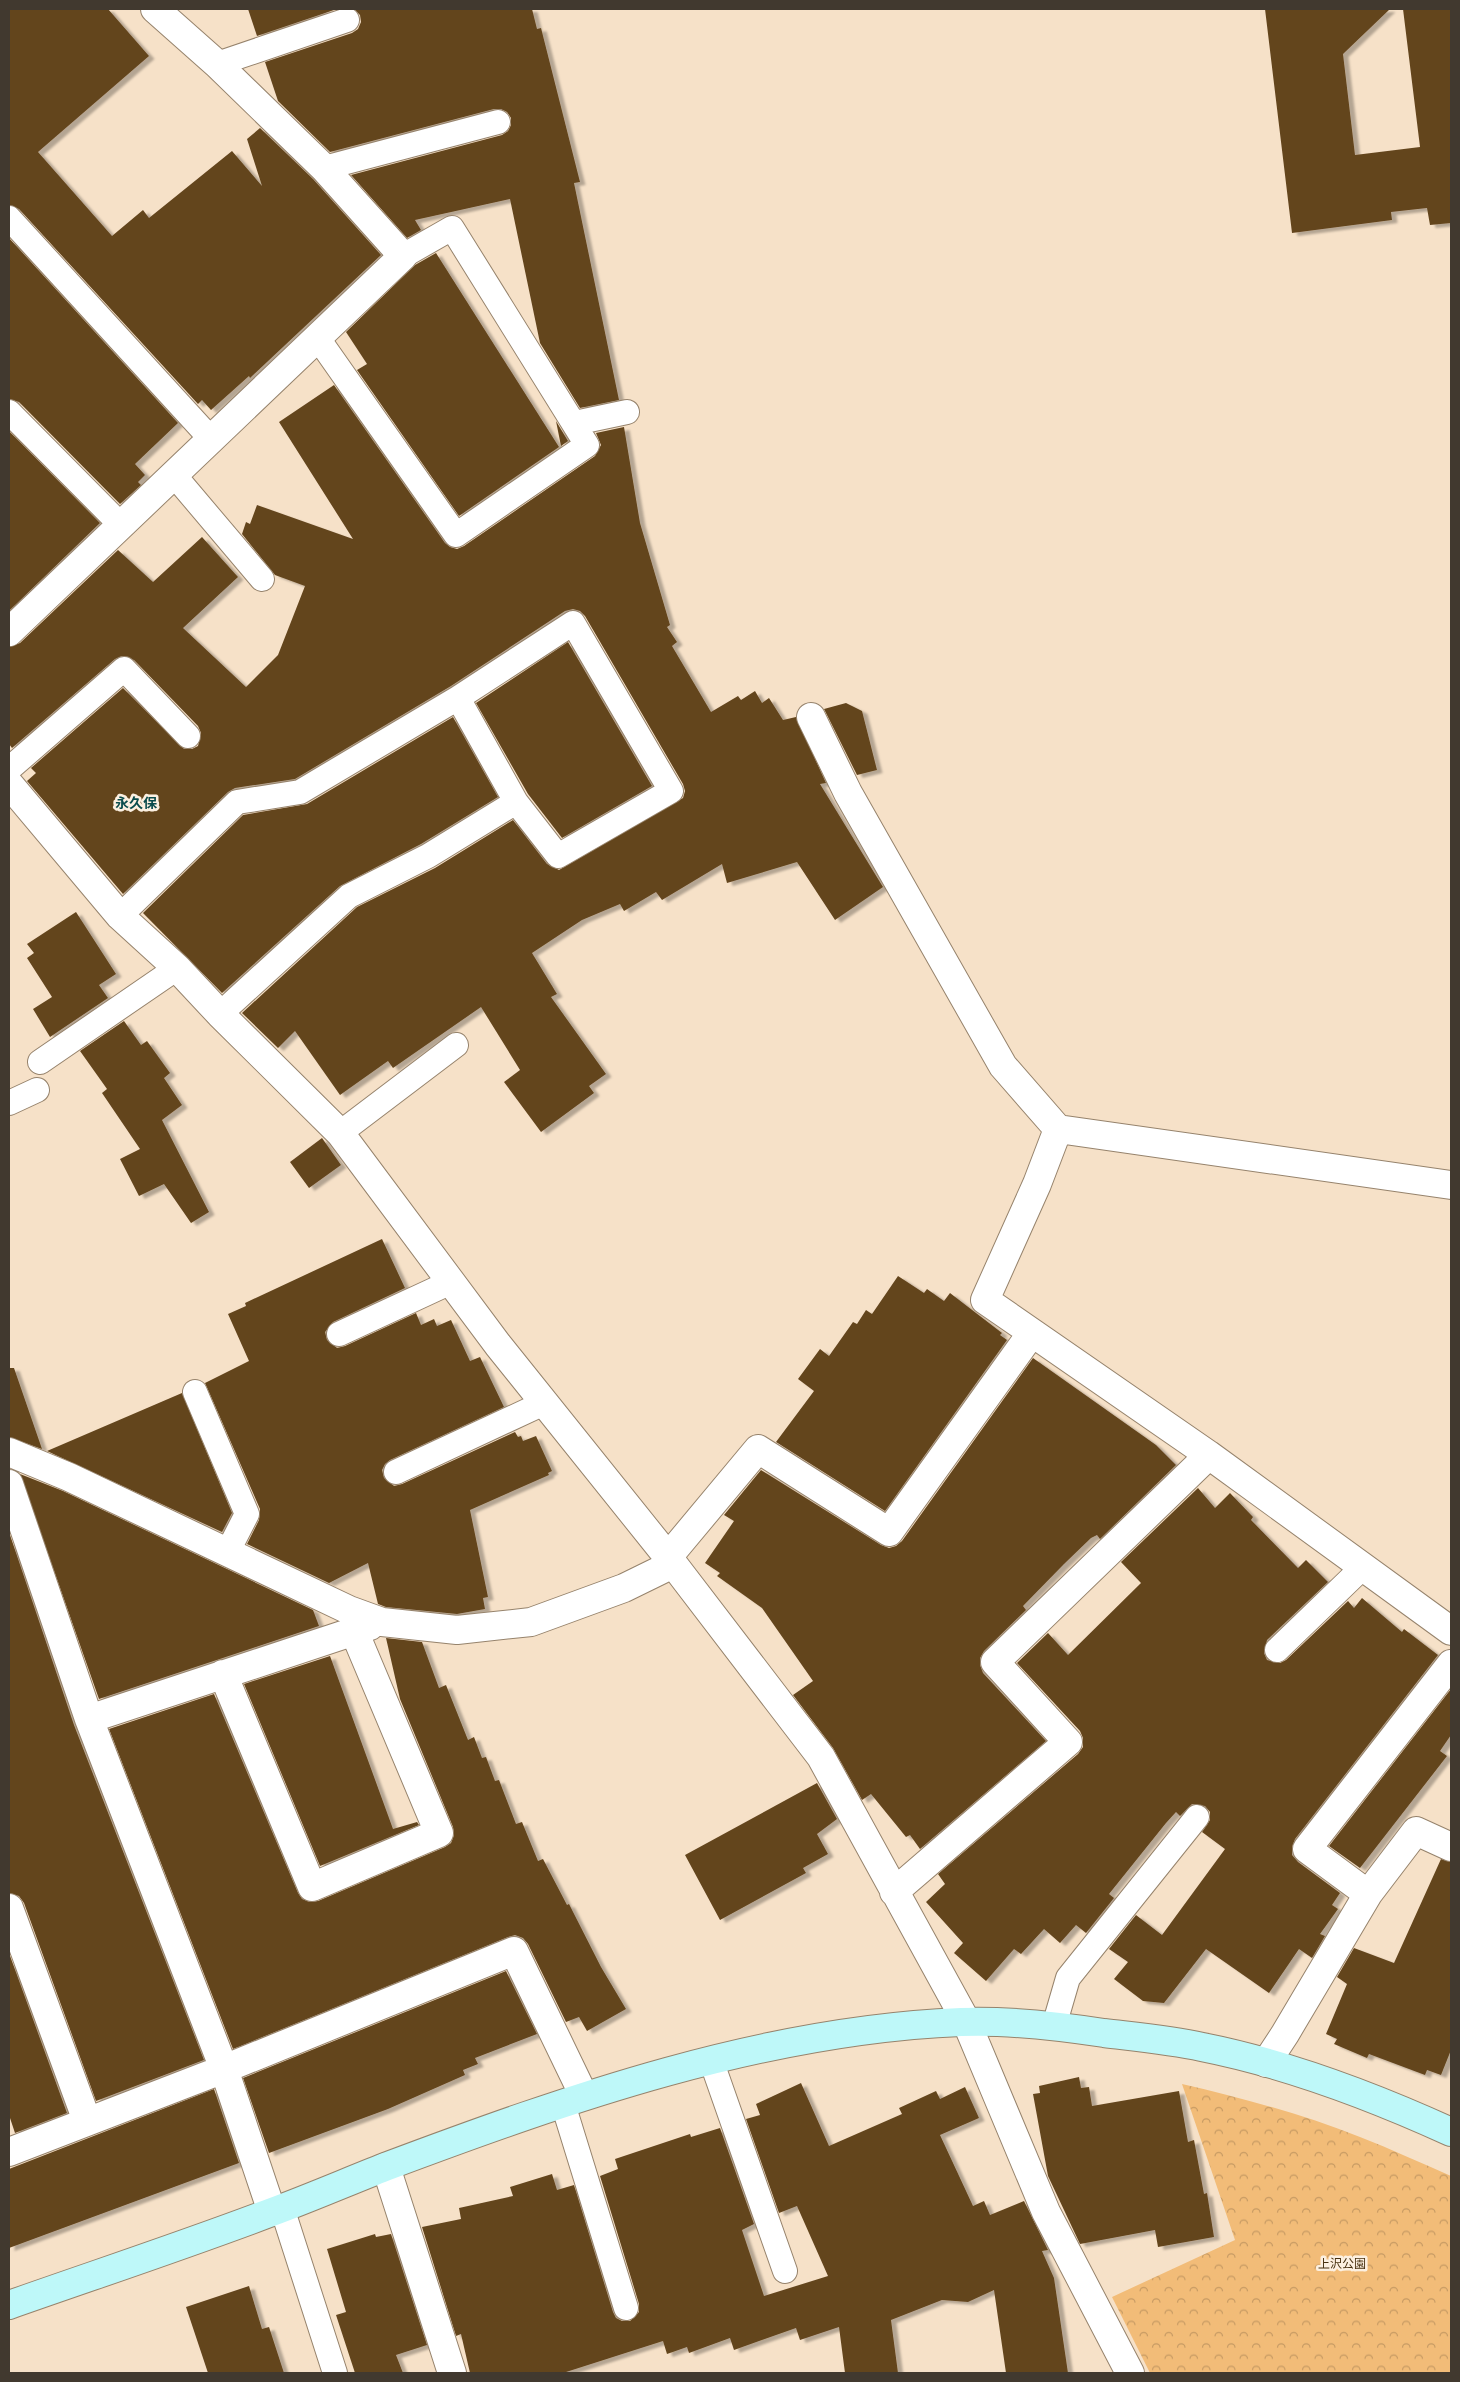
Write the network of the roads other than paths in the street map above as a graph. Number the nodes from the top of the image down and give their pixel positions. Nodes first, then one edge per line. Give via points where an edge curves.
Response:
1 (155, 9) edge
2 (347, 20) dead end
3 (217, 64) junction
4 (498, 122) dead end
5 (324, 168) junction
6 (9, 218) edge
7 (403, 256) junction
8 (318, 337) junction
9 (9, 412) edge
10 (627, 412) dead end
11 (575, 423) junction
12 (211, 439) junction
13 (174, 475) junction
14 (121, 525) junction
15 (262, 579) dead end
16 (9, 632) edge
17 (458, 698) junction
18 (811, 717) dead end
19 (188, 736) dead end
20 (9, 768) edge
21 (9, 784) edge
22 (516, 802) junction
23 (120, 916) junction
24 (177, 968) junction
25 (220, 1014) junction
26 (456, 1045) dead end
27 (40, 1062) dead end
28 (37, 1090) dead end
29 (9, 1104) edge
30 (1058, 1129) junction
31 (340, 1133) junction
32 (1451, 1185) edge
33 (451, 1282) junction
34 (339, 1334) dead end
35 (1031, 1334) junction
36 (195, 1392) dead end
37 (544, 1403) junction
38 (9, 1452) edge
39 (1210, 1454) junction
40 (396, 1472) dead end
41 (9, 1484) edge
42 (227, 1553) junction
43 (671, 1561) junction
44 (1363, 1567) junction
45 (382, 1622) junction
46 (354, 1631) junction
47 (1451, 1631) edge
48 (1277, 1650) dead end
49 (1451, 1664) edge
50 (223, 1674) junction
51 (89, 1718) junction
52 (1197, 1817) dead end
53 (1451, 1848) edge
54 (894, 1892) junction
55 (1368, 1894) junction
56 (9, 1908) edge
57 (966, 2021) junction
58 (1054, 2026) junction
59 (711, 2060) junction
60 (1266, 2063) junction
61 (224, 2069) junction
62 (574, 2100) junction
63 (87, 2121) junction
64 (1451, 2132) edge
65 (9, 2152) edge
66 (386, 2167) junction
67 (277, 2210) junction
68 (786, 2271) dead end
69 (9, 2305) edge
70 (626, 2308) dead end
71 (335, 2373) edge
72 (452, 2373) edge
73 (1130, 2373) edge

1 - 3 street
2 - 3 lane
3 - 5 street
4 - 5 lane
5 - 7 street
6 - 12 lane
7 - 8 street
7 - 11 lane via 452,228
8 - 11 lane via 456,535 587,445
8 - 12 street
9 - 14 lane
10 - 11 lane
12 - 13 street
13 - 14 street
13 - 15 lane
14 - 16 street
17 - 22 lane
17 - 22 lane via 573,623 671,791 558,856
17 - 23 lane via 300,792 237,802
18 - 30 street via 848,793 1004,1066
19 - 20 lane via 124,669
21 - 23 street
22 - 25 lane via 428,856 349,896
23 - 24 street
24 - 25 street
24 - 27 lane
25 - 31 street
26 - 31 lane
28 - 29 lane
30 - 32 street
30 - 35 street via 985,1300
31 - 33 street
33 - 34 lane
33 - 37 street
35 - 39 street
35 - 43 street via 889,1532 758,1449
36 - 42 lane via 247,1514
37 - 40 lane
37 - 43 street
38 - 42 street via 70,1477
39 - 44 street
39 - 54 street via 995,1662 1068,1742
41 - 51 street
42 - 45 street
43 - 45 street via 624,1588 531,1622 457,1630
43 - 54 street via 821,1757
44 - 47 street
44 - 48 lane
45 - 46 street
46 - 50 street
46 - 50 street via 439,1833 312,1887
49 - 55 street via 1307,1849
50 - 51 street
51 - 61 street
52 - 58 lane via 1068,1978
53 - 55 street via 1416,1831
54 - 57 street
55 - 60 street
56 - 63 street
57 - 58 street
57 - 59 street via 906,2025 832,2036
57 - 73 street via 1046,2212
58 - 60 street via 1201,2046
59 - 62 street
59 - 68 lane
60 - 64 street via 1381,2100
61 - 62 street via 514,1951
61 - 63 street
61 - 67 street
62 - 66 street
62 - 70 lane
63 - 65 street
66 - 67 street
66 - 72 street
67 - 69 street
67 - 71 lane

